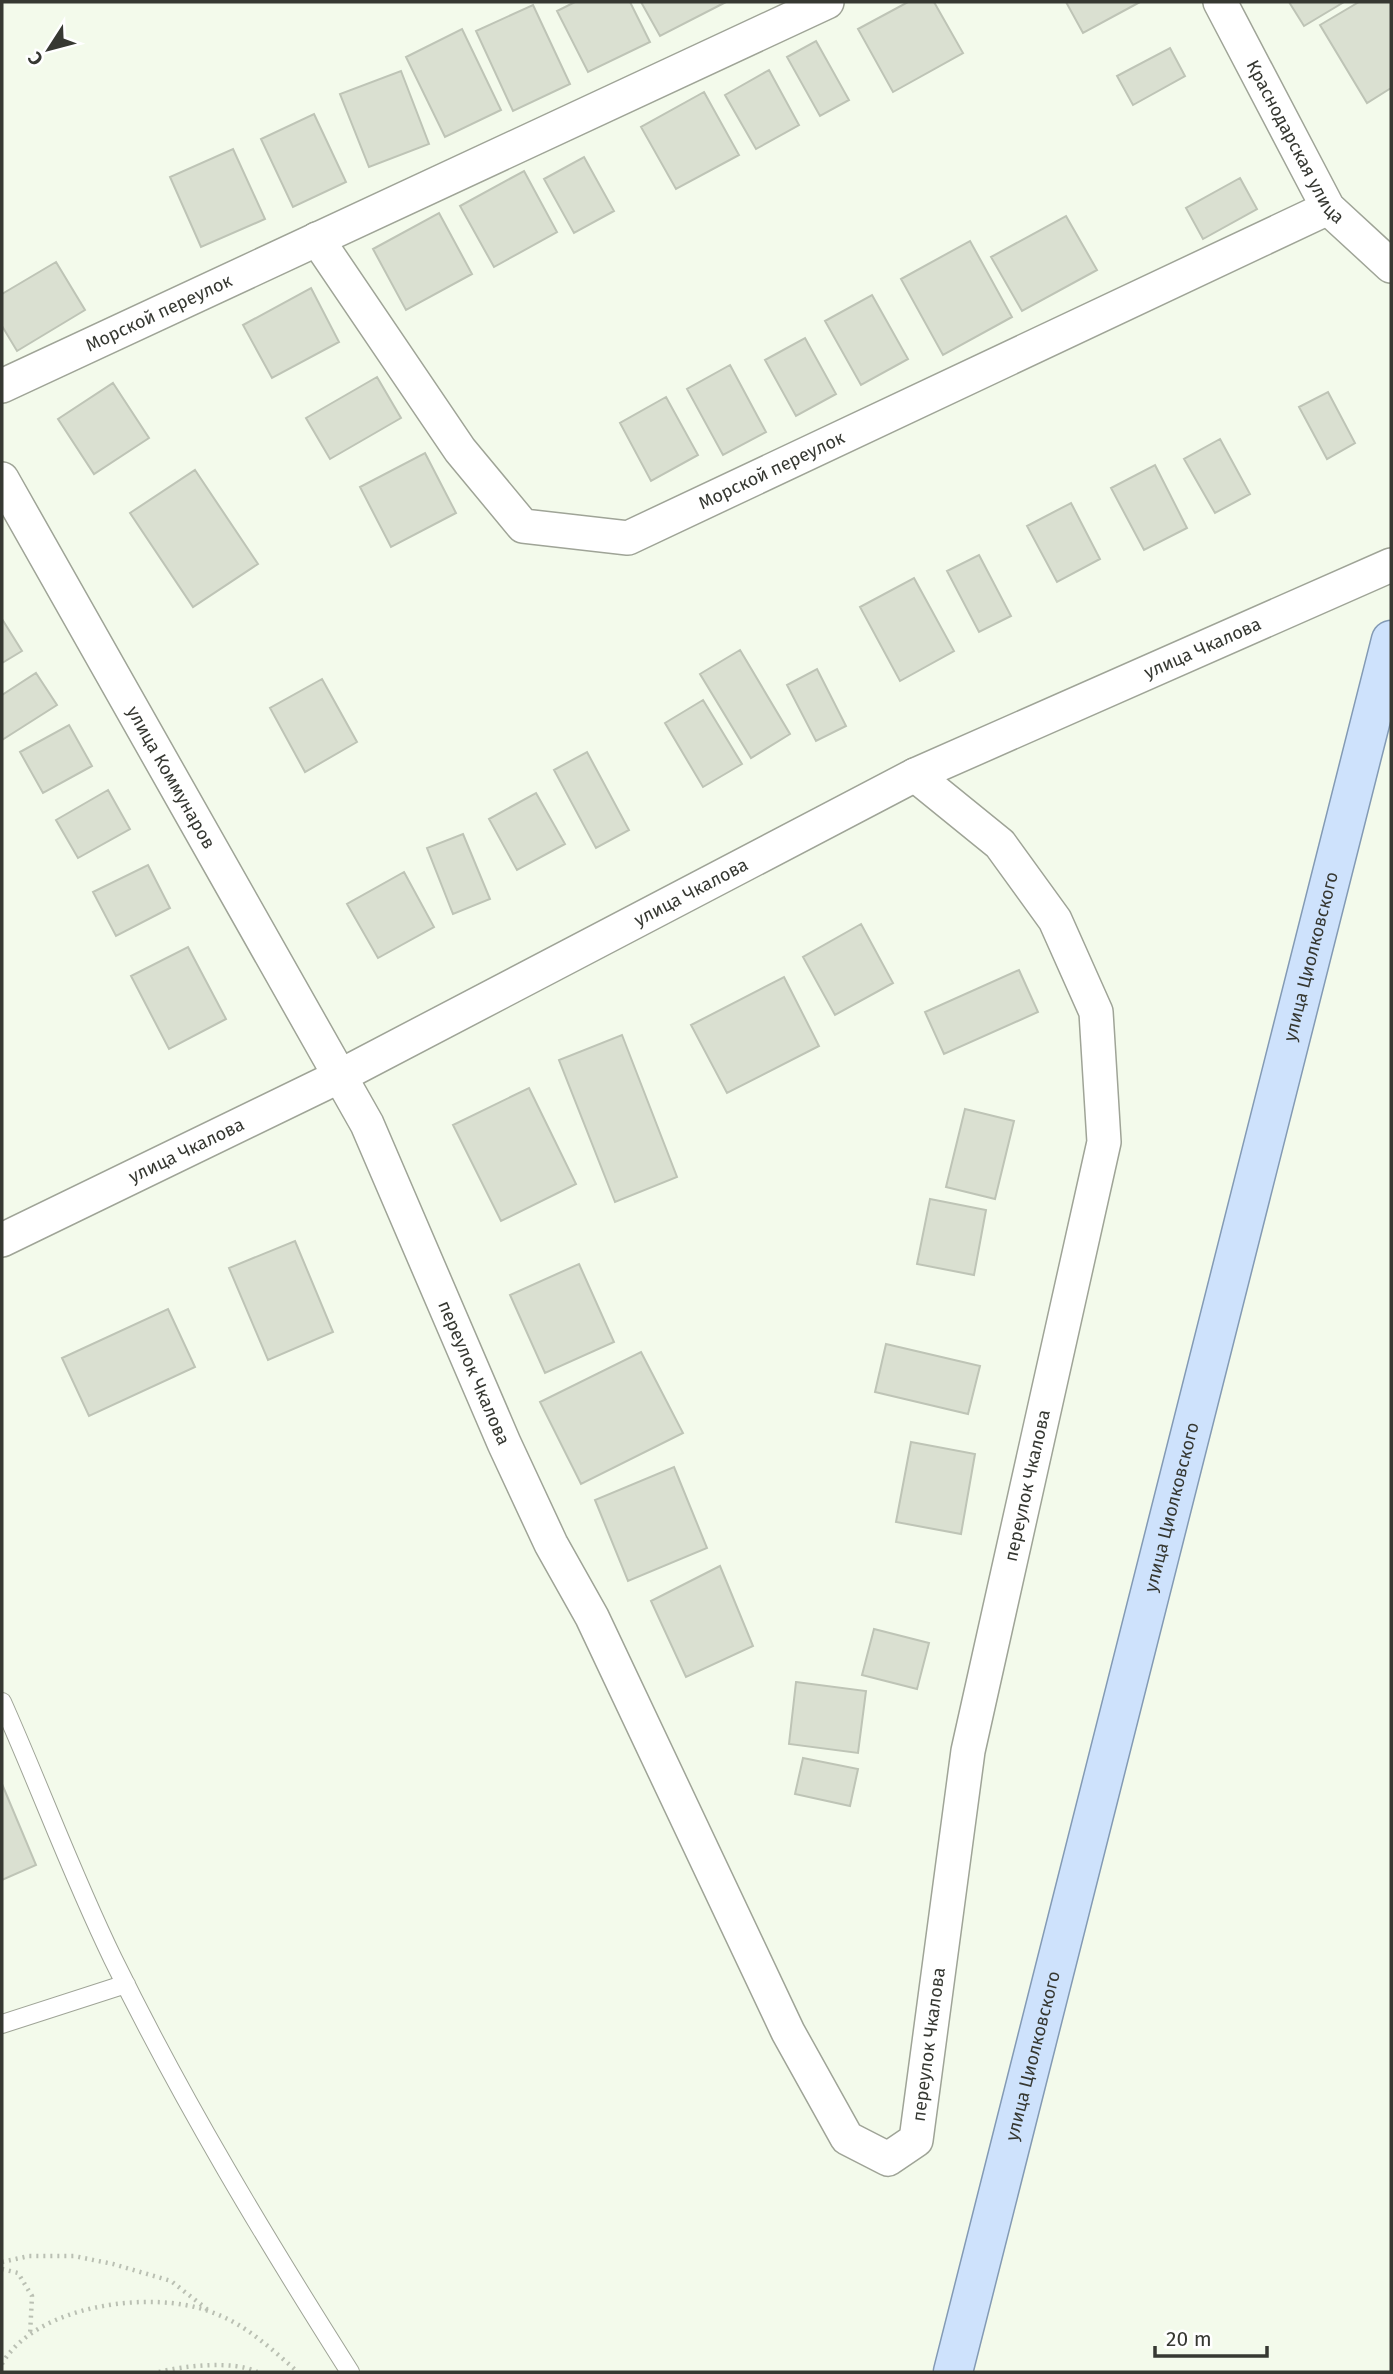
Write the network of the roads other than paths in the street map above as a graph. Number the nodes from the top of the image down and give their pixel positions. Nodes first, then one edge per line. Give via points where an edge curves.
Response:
1 (827, 2) edge
2 (1220, 2) edge
3 (1328, 208) junction
4 (317, 239) junction
5 (1391, 266) edge
6 (2, 386) edge
7 (2, 480) edge
8 (1391, 565) edge
9 (1391, 640) edge
10 (915, 775) junction
11 (340, 1076) junction
12 (2, 1240) edge
13 (2, 1702) edge
14 (126, 1984) junction
15 (2, 2024) edge
16 (350, 2372) edge
17 (953, 2372) edge

1 - 4 street, Морской переулок
2 - 3 street, Краснодарская улица
3 - 4 street, Морской переулок via 628,538 523,526 460,450
3 - 5 street, Краснодарская улица
4 - 6 street, Морской переулок
7 - 11 street, улица Коммунаров
8 - 10 street, улица Чкалова
9 - 17 main road, улица Циолковского
10 - 11 street, улица Чкалова
10 - 11 street, переулок Чкалова via 1000,844 1055,920 1096,1012 1104,1142 968,1751 916,2140 888,2159 847,2138 788,2032 592,1617 515,1468 367,1124
11 - 12 street, улица Чкалова
13 - 14 lane
14 - 15 lane
14 - 16 lane via 173,2077

